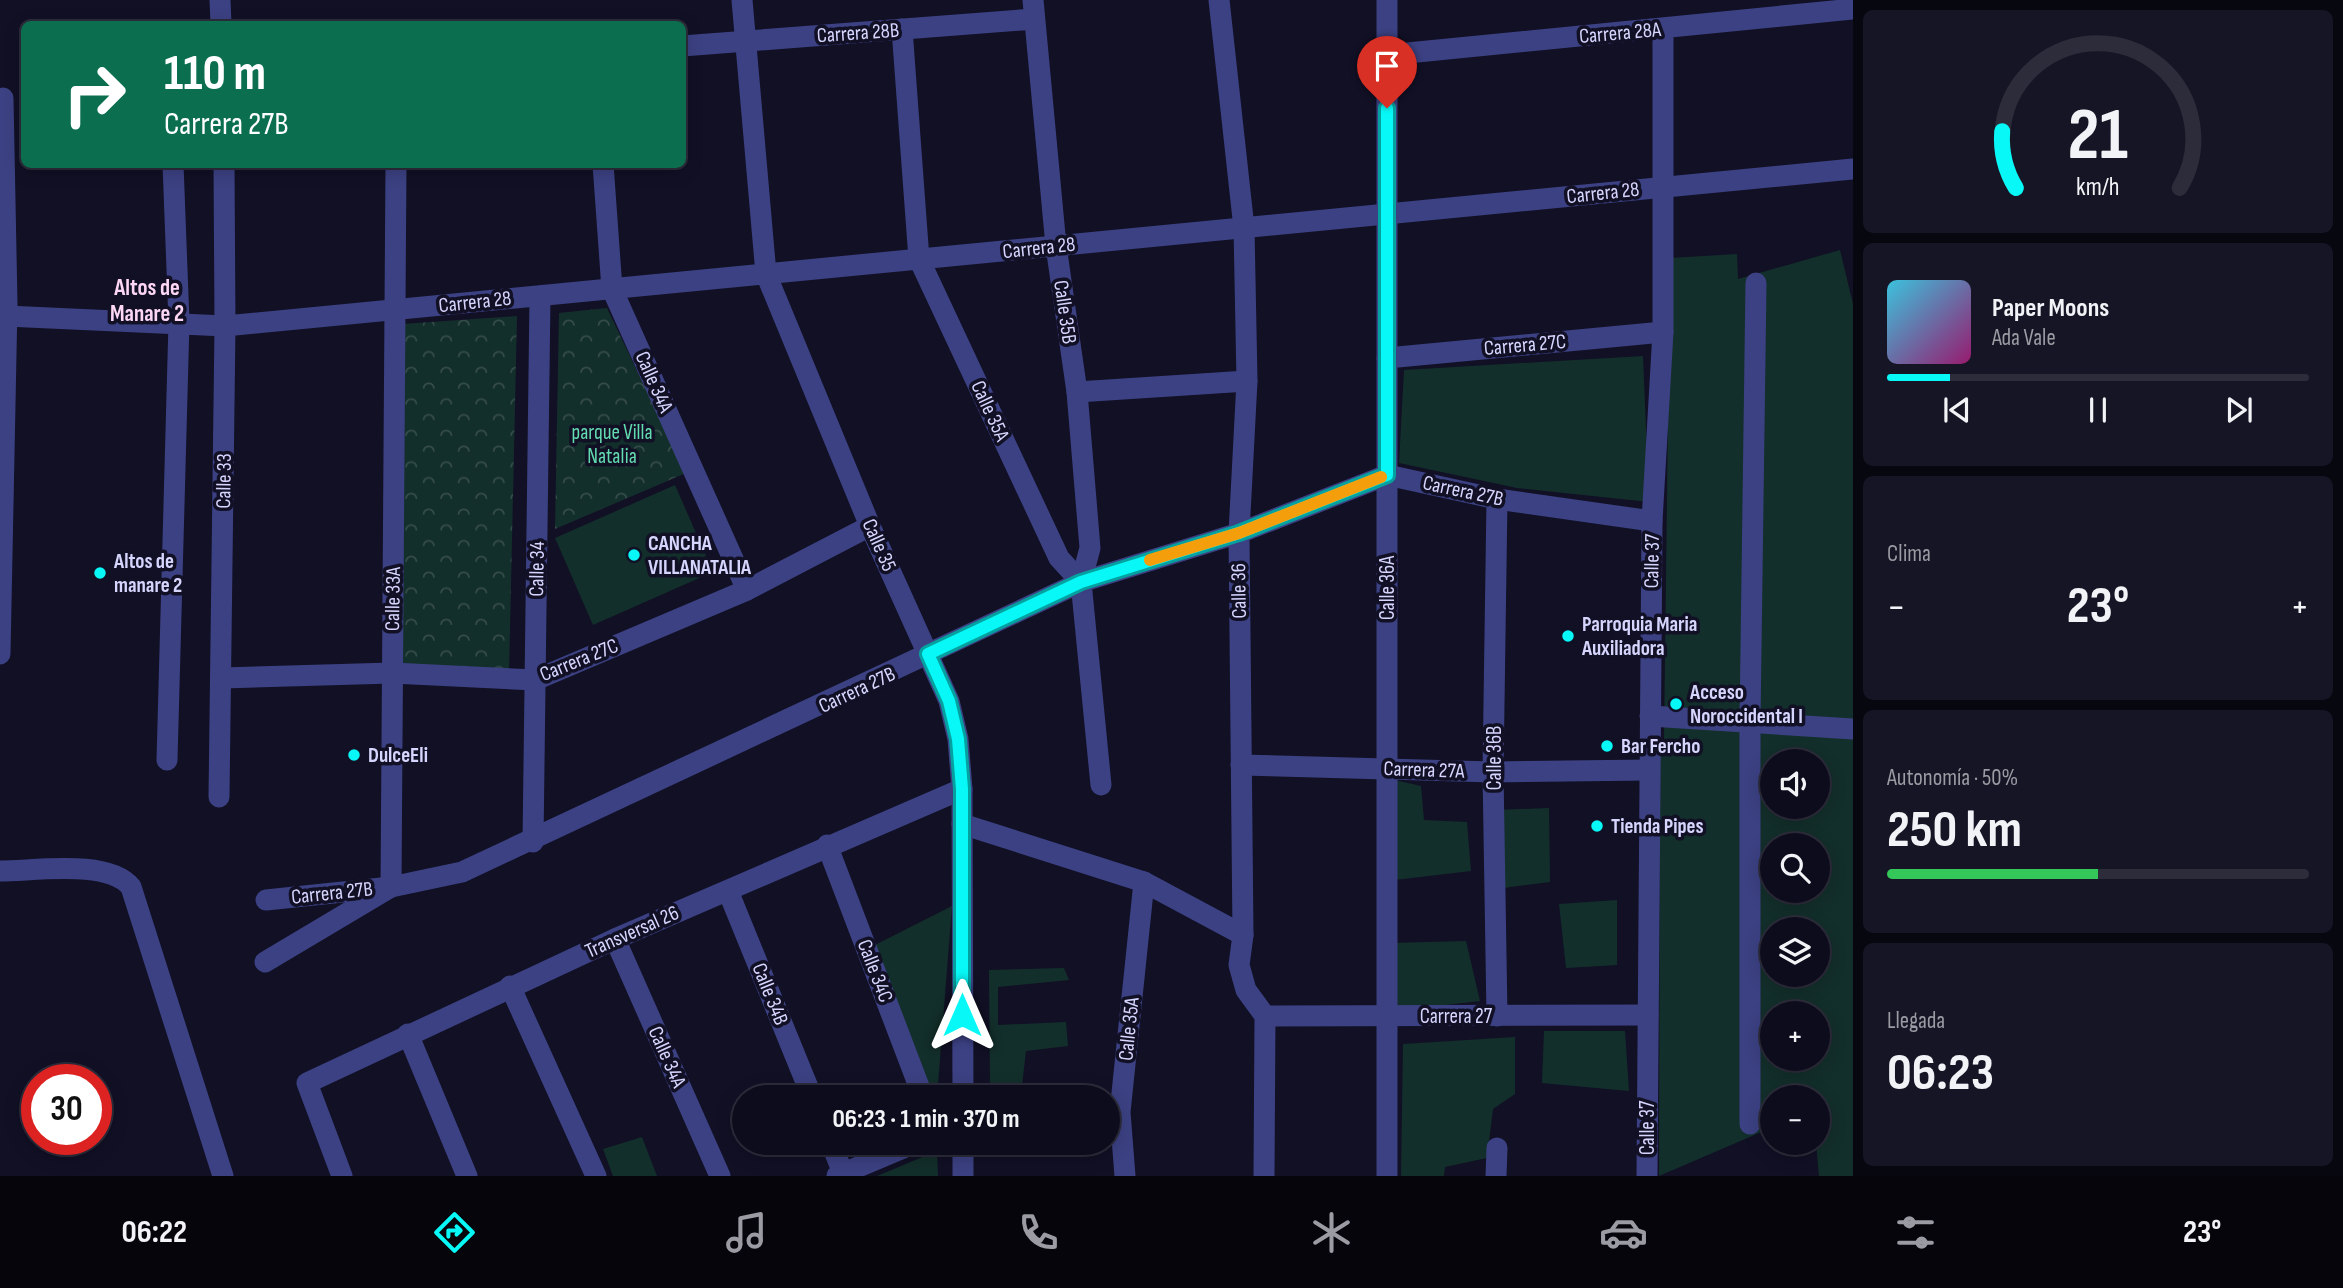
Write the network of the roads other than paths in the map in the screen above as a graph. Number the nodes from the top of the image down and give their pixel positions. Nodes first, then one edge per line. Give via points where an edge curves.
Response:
1 (220, 0) edge
2 (742, 0) edge
3 (1219, 0) edge
4 (1387, 0) edge
5 (1853, 9) edge
6 (1034, 10) edge
7 (221, 21) edge
8 (902, 29) junction
9 (1663, 29) junction
10 (745, 41) junction
11 (686, 46) edge
12 (1387, 55) junction
13 (3, 98) dead end
14 (173, 168) edge
15 (224, 168) edge
16 (396, 168) edge
17 (603, 168) edge
18 (1853, 169) edge
19 (1663, 187) junction
20 (1387, 214) junction
21 (1244, 228) junction
22 (1056, 246) junction
23 (919, 259) junction
24 (766, 274) junction
25 (1756, 283) dead end
26 (612, 289) junction
27 (540, 296) junction
28 (396, 310) junction
29 (6, 316) junction
30 (179, 322) junction
31 (225, 326) junction
32 (1662, 332) junction
33 (1387, 358) junction
34 (1247, 381) junction
35 (1077, 392) junction
36 (1387, 475) junction
37 (1497, 499) junction
38 (1652, 521) junction
39 (870, 526) junction
40 (1239, 533) junction
41 (1081, 582) junction
42 (747, 590) junction
43 (0, 654) edge
44 (928, 654) junction
45 (392, 673) junction
46 (222, 678) junction
47 (535, 680) junction
48 (1650, 716) junction
49 (1750, 721) junction
50 (1853, 729) edge
51 (167, 760) dead end
52 (1241, 765) junction
53 (1387, 768) junction
54 (1649, 770) junction
55 (1493, 772) junction
56 (1101, 785) dead end
57 (962, 789) junction
58 (219, 797) dead end
59 (962, 824) junction
60 (533, 842) junction
61 (827, 845) junction
62 (0, 872) edge
63 (1144, 882) junction
64 (391, 887) junction
65 (727, 891) junction
66 (266, 900) dead end
67 (1243, 935) junction
68 (615, 939) junction
69 (265, 962) dead end
70 (510, 986) junction
71 (1648, 1015) junction
72 (1265, 1016) junction
73 (1497, 1016) junction
74 (1387, 1017) junction
75 (408, 1034) junction
76 (807, 1085) edge
77 (918, 1085) edge
78 (962, 1085) edge
79 (1750, 1124) dead end
80 (1497, 1149) dead end
81 (834, 1155) edge
82 (887, 1155) edge
83 (963, 1155) edge
84 (840, 1175) edge
85 (223, 1176) edge
86 (342, 1176) edge
87 (467, 1176) edge
88 (596, 1176) edge
89 (720, 1176) edge
90 (963, 1176) edge
91 (1125, 1176) edge
92 (1264, 1176) edge
93 (1387, 1176) edge
94 (1496, 1176) edge
95 (1647, 1176) edge

1 - 7 street
2 - 10 street, Calle 35
3 - 21 street, Calle 36
4 - 12 street, Calle 36A
5 - 9 street, Carrera 28A
6 - 8 street, Carrera 28B
6 - 22 street, Calle 35B
8 - 10 street, Carrera 28B
8 - 23 street, Calle 35A
9 - 12 street, Carrera 28A
9 - 19 street, Calle 37
10 - 11 street, Carrera 28B
10 - 24 street, Calle 35
12 - 20 street, Calle 36A
13 - 29 street
14 - 30 street
15 - 31 street, Calle 33
16 - 28 street, Calle 33A
17 - 26 street, Calle 34A
18 - 19 street, Carrera 28
19 - 20 street, Carrera 28
19 - 32 street, Calle 37
20 - 21 street, Carrera 28
20 - 33 street, Calle 36A
21 - 22 street, Carrera 28
21 - 34 street, Calle 36
22 - 23 street, Carrera 28
22 - 35 street, Calle 35B
23 - 24 street, Carrera 28
23 - 41 street, Calle 35A via 1059,558
24 - 26 street, Carrera 28
24 - 39 street, Calle 35
25 - 49 street
26 - 27 street, Carrera 28
26 - 42 street, Calle 34A
27 - 28 street, Carrera 28
27 - 47 street, Calle 34
28 - 31 street, Carrera 28
28 - 45 street, Calle 33A
29 - 30 street, Carrera 28
29 - 43 street
30 - 31 street, Carrera 28
30 - 51 street
31 - 46 street, Calle 33
32 - 33 street, Carrera 27C
32 - 38 street, Calle 37
33 - 36 street, Calle 36A
34 - 35 street
34 - 40 street, Calle 36
35 - 41 street, Calle 35B via 1090,548
36 - 37 street, Carrera 27B
36 - 40 street, Carrera 27B
36 - 53 street, Calle 36A
37 - 38 street, Carrera 27B
37 - 55 street, Calle 36B
38 - 48 street, Calle 37
39 - 42 street, Carrera 27C
39 - 44 street, Calle 35
40 - 41 street, Carrera 27B
40 - 52 street, Calle 36
41 - 44 street, Carrera 27B
41 - 56 street
42 - 47 street, Carrera 27C
44 - 57 street, Calle 35 via 949,701
44 - 60 street, Carrera 27B
45 - 46 street, Carrera 27C
45 - 47 street, Carrera 27C
45 - 64 street, Calle 33A
46 - 58 street, Calle 33
47 - 60 street, Calle 34
48 - 49 street
48 - 54 street, Calle 37
49 - 50 street
49 - 79 street
52 - 53 street, Carrera 27A
52 - 67 street, Calle 36
53 - 55 street, Carrera 27A
53 - 74 street, Calle 36A
54 - 55 street, Carrera 27A
54 - 71 street, Calle 37
55 - 73 street, Calle 36B
57 - 59 street, Calle 35
57 - 61 street, Transversal 26
59 - 63 street
59 - 78 street, Calle 35
60 - 64 street, Carrera 27B via 462,872
61 - 65 street, Transversal 26
61 - 77 street, Calle 34C
62 - 85 street via 99,870 121,877 131,887
63 - 67 street
63 - 91 street, Calle 35A via 1121,1112
64 - 66 street, Carrera 27B
64 - 69 street
65 - 68 street, Transversal 26
65 - 76 street, Calle 34B
67 - 72 street, Calle 36 via 1242,978
68 - 70 street, Transversal 26
68 - 89 street, Calle 34A
70 - 75 street, Transversal 26
70 - 88 street
71 - 73 street, Carrera 27
71 - 95 street, Calle 37
72 - 74 street, Carrera 27
72 - 92 street
73 - 74 street, Carrera 27
74 - 93 street, Calle 36A
75 - 86 street, Transversal 26 via 307,1083
75 - 87 street
80 - 94 street
81 - 84 street
82 - 84 street
83 - 90 street

